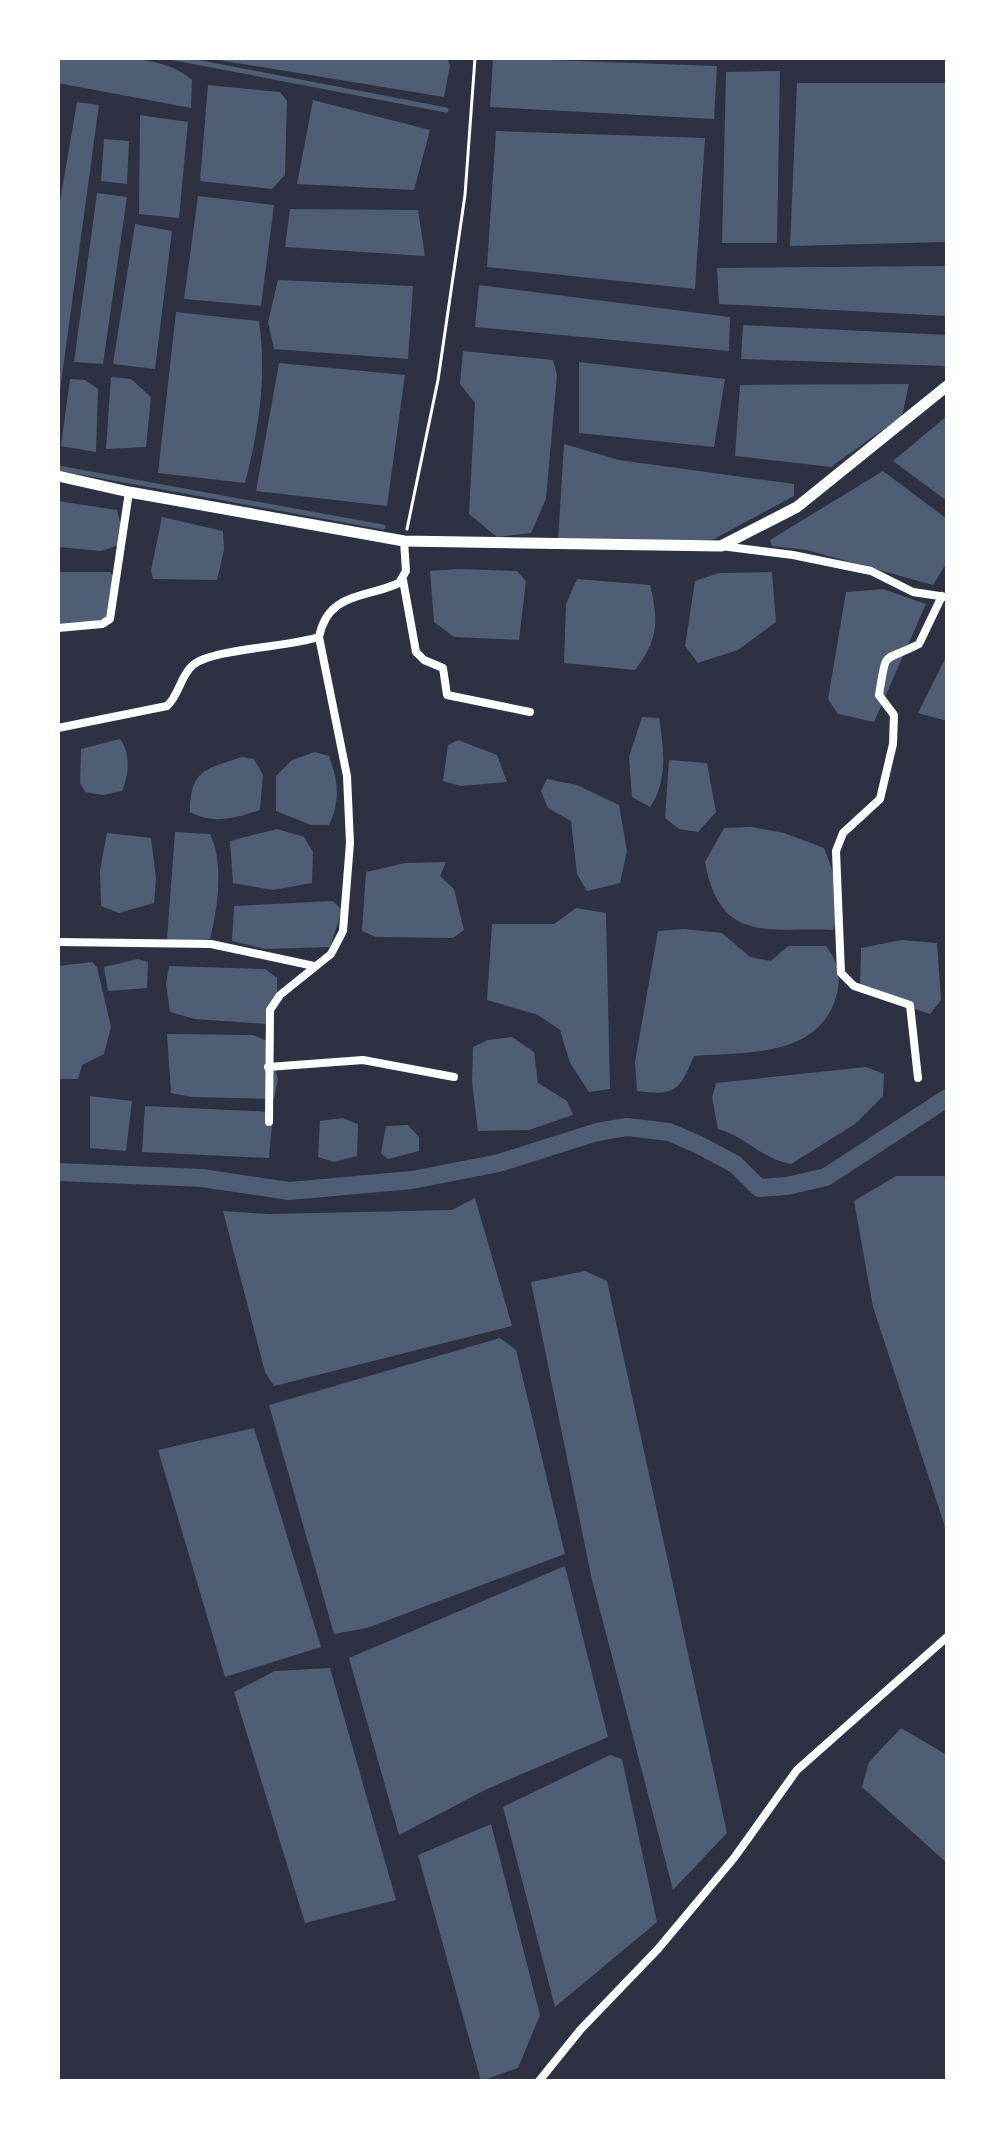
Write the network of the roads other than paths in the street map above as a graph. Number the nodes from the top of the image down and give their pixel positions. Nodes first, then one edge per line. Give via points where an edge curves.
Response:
1 (947, 386) edge
2 (58, 476) edge
3 (129, 492) junction
4 (404, 541) junction
5 (721, 546) junction
6 (403, 580) junction
7 (945, 597) edge
8 (58, 628) edge
9 (319, 637) junction
10 (530, 712) dead end
11 (58, 728) edge
12 (58, 942) edge
13 (314, 966) junction
14 (268, 1067) junction
15 (454, 1077) dead end
16 (918, 1078) dead end
17 (269, 1122) dead end
18 (947, 1637) edge
19 (539, 2081) edge

1 - 5 street via 797,507
2 - 3 street
3 - 4 street
3 - 8 street via 110,619
4 - 5 street
4 - 6 street
5 - 7 street via 871,571 913,592
6 - 9 street via 329,611
6 - 10 street via 416,652 443,668 447,695
7 - 16 street via 919,644 894,652 885,661 879,695 894,715 893,744 880,799 843,833 836,851 841,973 854,986 910,1005
9 - 11 street via 202,658 187,671 167,706
9 - 13 street via 347,776 350,843 339,943
12 - 13 street via 211,944
13 - 14 street via 274,1002 267,1020
14 - 15 street via 363,1060
14 - 17 street
18 - 19 street via 797,1770 734,1858

